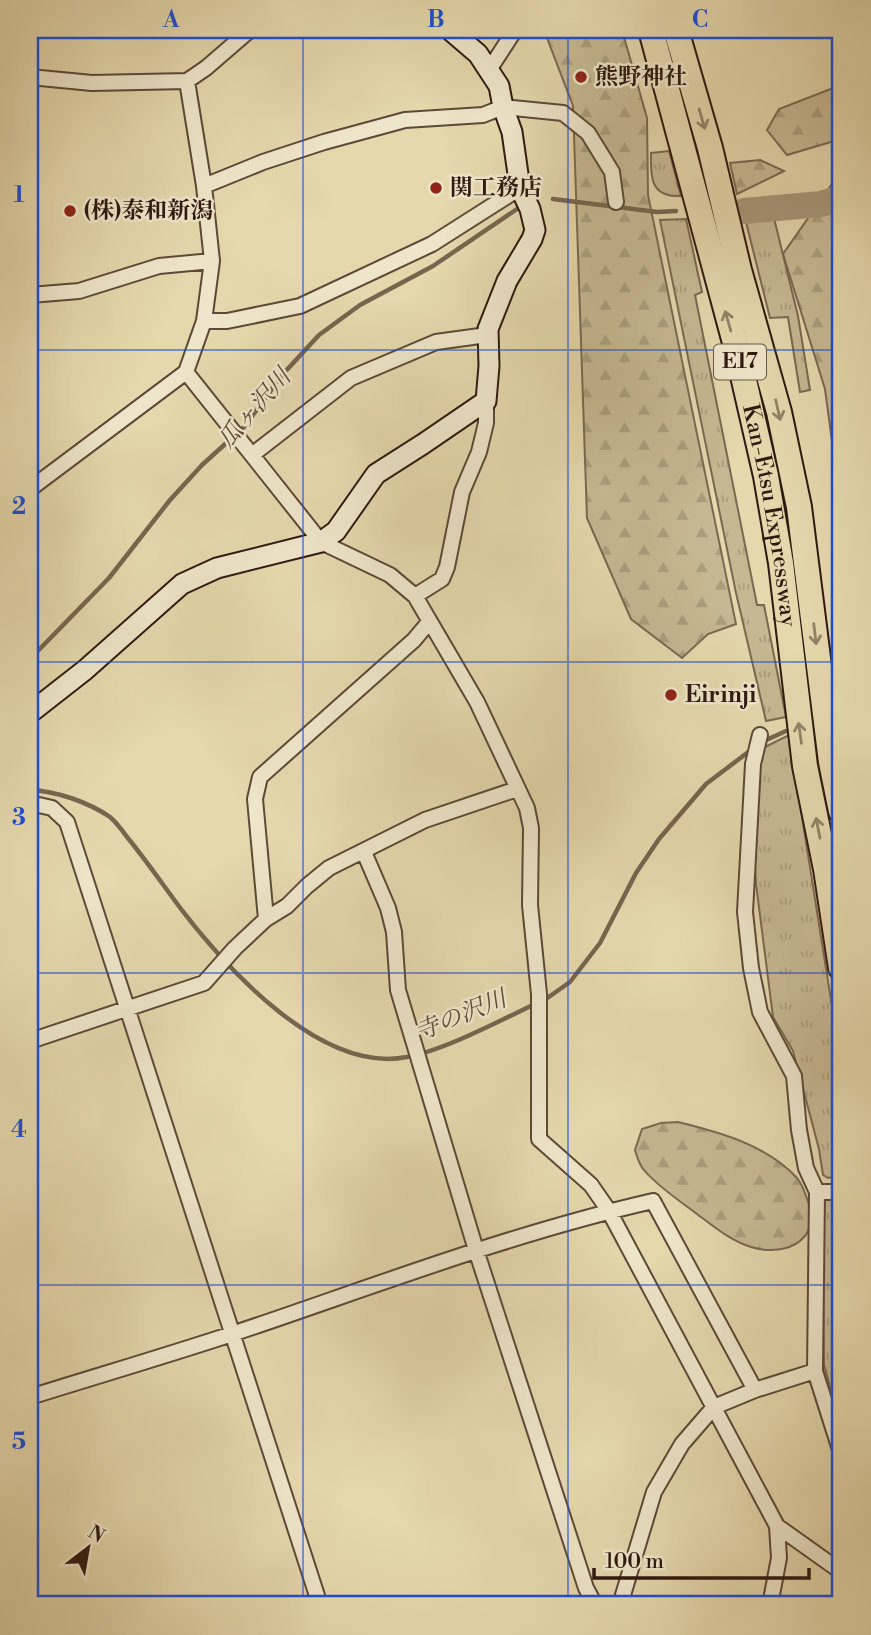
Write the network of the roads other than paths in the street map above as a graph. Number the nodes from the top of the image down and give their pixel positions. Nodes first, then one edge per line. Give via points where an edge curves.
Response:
1 (450, 30) edge
2 (515, 30) edge
3 (651, 30) edge
4 (676, 30) edge
5 (247, 31) edge
6 (489, 70) junction
7 (30, 77) edge
8 (187, 81) junction
9 (503, 107) junction
10 (204, 186) junction
11 (520, 188) junction
12 (616, 202) dead end
13 (212, 261) junction
14 (30, 295) edge
15 (204, 321) junction
16 (487, 335) junction
17 (186, 372) junction
18 (486, 401) junction
19 (252, 455) junction
20 (30, 489) edge
21 (321, 542) junction
22 (415, 596) junction
23 (429, 622) junction
24 (30, 713) edge
25 (759, 737) dead end
26 (517, 789) junction
27 (30, 803) edge
28 (841, 811) edge
29 (364, 852) junction
30 (266, 919) junction
31 (841, 968) edge
32 (127, 1010) junction
33 (30, 1041) edge
34 (817, 1192) junction
35 (837, 1192) dead end
36 (609, 1211) junction
37 (476, 1250) junction
38 (231, 1334) junction
39 (815, 1371) junction
40 (755, 1390) junction
41 (30, 1397) edge
42 (714, 1407) junction
43 (841, 1454) edge
44 (777, 1526) junction
45 (841, 1568) edge
46 (320, 1605) edge
47 (594, 1605) edge
48 (620, 1605) edge
49 (771, 1605) edge

1 - 6 main road
2 - 6 street
31 -> 3 highway, Kan-Etsu Expressway / E17 via 805,766 766,476
4 -> 28 highway, Kan-Etsu Expressway / E17 via 779,412 799,507
5 - 8 street
6 - 9 main road via 499,86
7 - 8 street via 92,83
8 - 10 street
9 - 10 street via 483,115 405,120 347,135
9 - 11 main road via 512,132
9 - 12 street via 563,113 587,133 612,172
10 - 13 street
11 - 15 street via 432,244 300,306 227,321
11 - 16 main road via 535,230
13 - 14 street via 159,266 79,291
13 - 15 street
15 - 17 street
16 - 18 main road
16 - 19 street via 436,342 351,379
17 - 19 street
17 - 20 street
18 - 21 main road via 376,474 336,531
18 - 22 street via 486,423 462,492 447,567 442,579
19 - 21 street
21 - 22 street via 390,575
21 - 24 main road via 218,568 182,584
22 - 23 street
23 - 26 street via 477,702
23 - 30 street via 260,777 255,799
25 - 34 street via 745,912 751,968 760,1012 794,1076 806,1168
26 - 29 street via 425,820
26 - 36 street via 531,828 530,905 539,1001 539,1139 591,1185
27 - 32 street via 52,808 67,822
29 - 30 street via 329,868 288,906
29 - 37 street via 388,908 398,990
30 - 32 street via 204,983
32 - 33 street
32 - 38 street
34 - 35 street
34 - 39 street
36 - 37 street
36 - 40 street via 653,1201
36 - 42 street
37 - 38 street
37 - 47 street
38 - 41 street
38 - 46 street
39 - 40 street
39 - 43 street
40 - 42 street
42 - 44 street
42 - 48 street via 682,1444 654,1492
44 - 45 street
44 - 49 street via 779,1558

